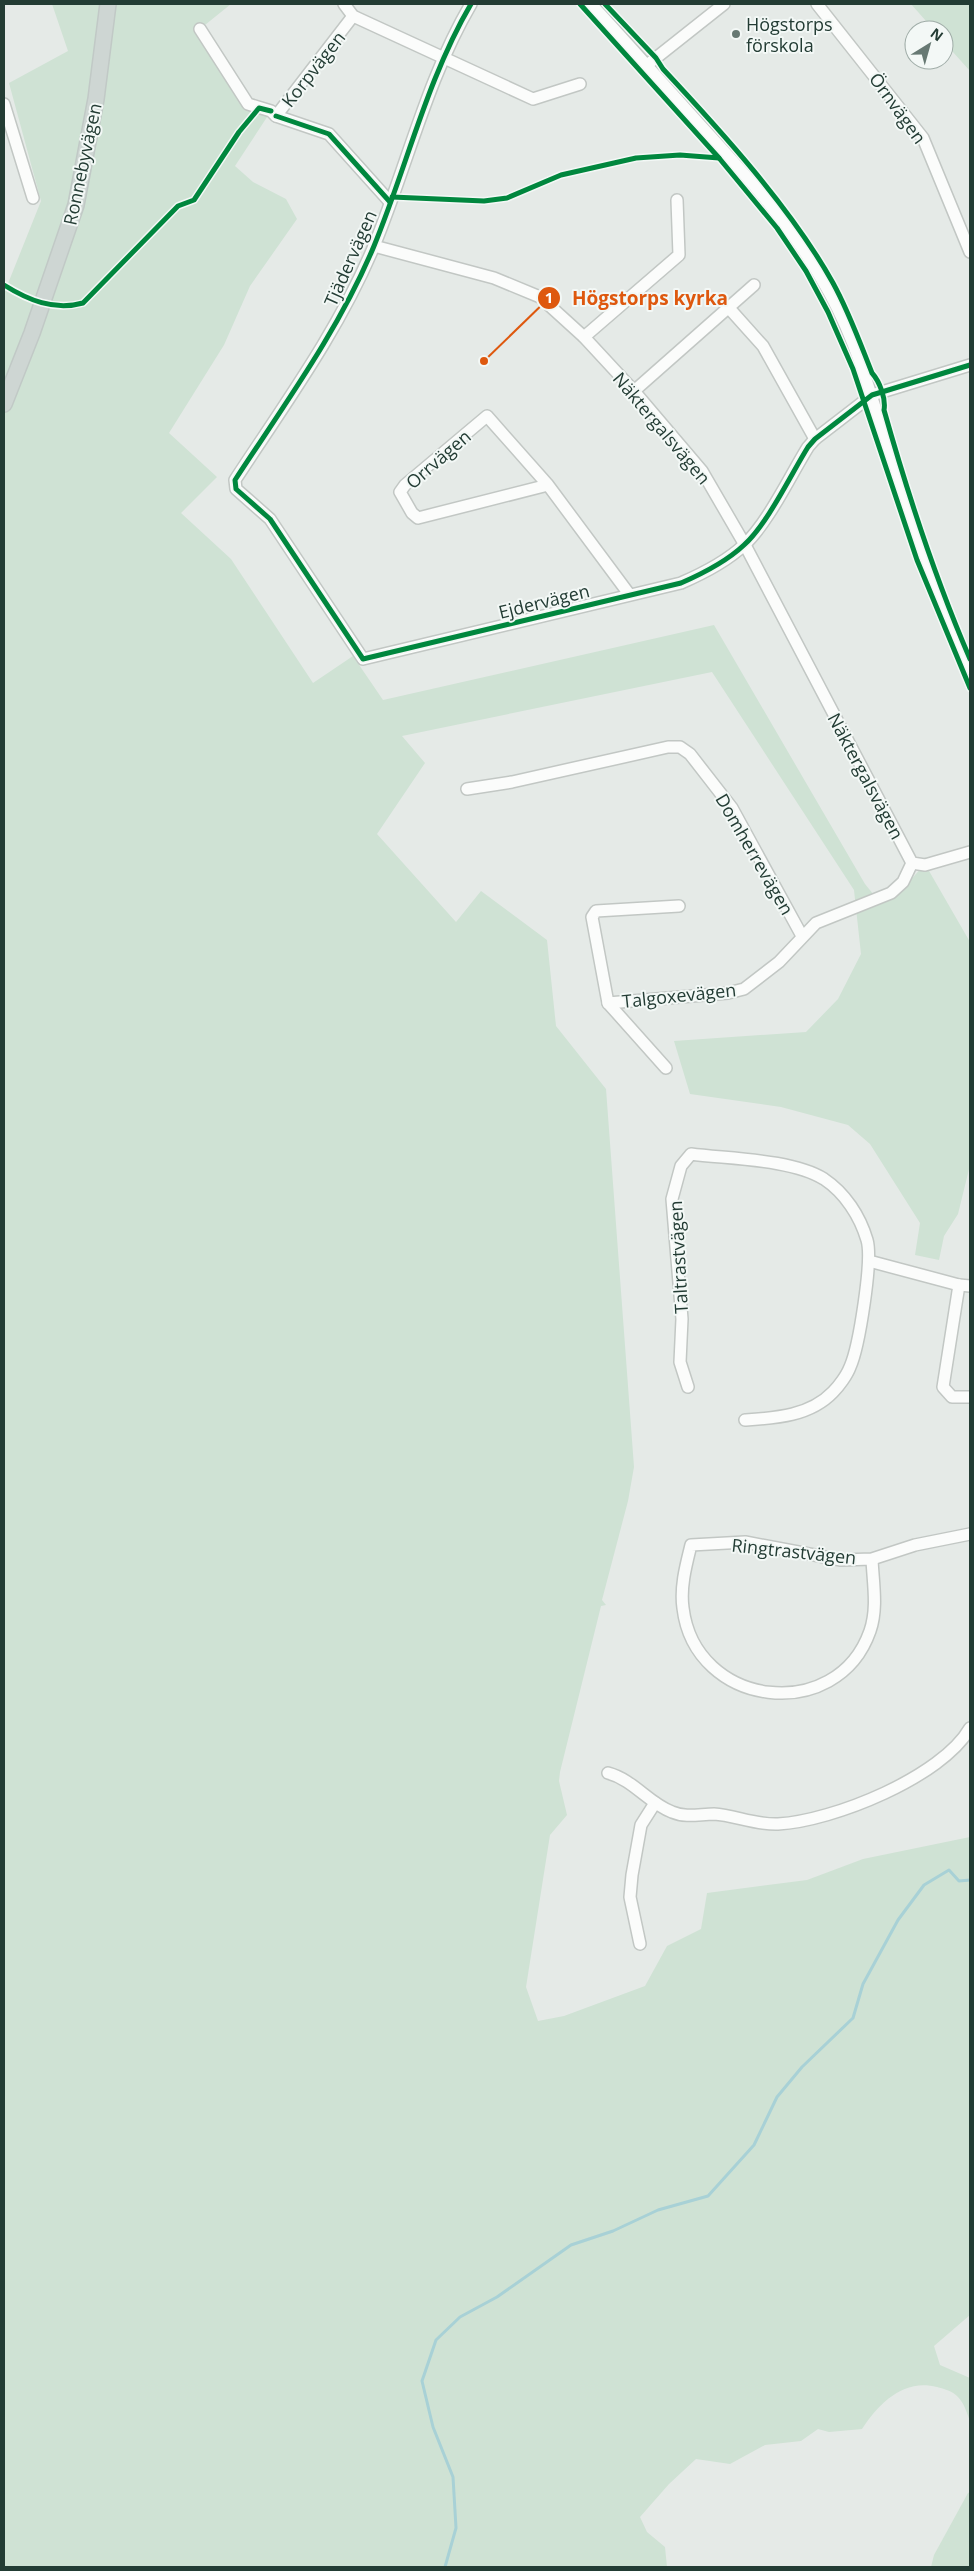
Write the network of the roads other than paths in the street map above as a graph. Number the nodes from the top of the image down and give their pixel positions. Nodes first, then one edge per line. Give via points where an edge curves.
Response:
1 (108, 4) edge
2 (344, 4) edge
3 (471, 4) edge
4 (591, 4) edge
5 (724, 4) edge
6 (817, 4) edge
7 (353, 16) junction
8 (200, 29) dead end
9 (444, 57) junction
10 (647, 65) junction
11 (580, 84) dead end
12 (4, 104) edge
13 (274, 114) junction
14 (33, 198) dead end
15 (677, 200) dead end
16 (390, 202) junction
17 (965, 225) edge
18 (374, 246) junction
19 (970, 252) edge
20 (754, 285) dead end
21 (728, 307) junction
22 (584, 337) junction
23 (970, 365) edge
24 (634, 391) junction
25 (872, 395) junction
26 (4, 404) edge
27 (815, 439) junction
28 (235, 480) joint
29 (548, 485) junction
30 (745, 544) junction
31 (629, 594) junction
32 (970, 669) edge
33 (467, 789) dead end
34 (970, 852) edge
35 (912, 863) junction
36 (679, 906) dead end
37 (802, 936) junction
38 (608, 1003) junction
39 (666, 1068) dead end
40 (869, 1261) junction
41 (965, 1285) edge
42 (688, 1387) dead end
43 (970, 1397) edge
44 (745, 1420) dead end
45 (970, 1534) edge
46 (872, 1559) junction
47 (968, 1736) edge
48 (608, 1773) dead end
49 (655, 1803) junction
50 (640, 1944) dead end

1 - 26 main road, Ronnebyvägen via 96,99 76,205
2 - 7 street
3 - 9 street, Tjädervägen
4 - 10 street
5 - 10 street
6 - 17 street, Örnvägen via 923,138
7 - 9 street
7 - 13 street, Korpvägen
8 - 13 street via 248,104
9 - 11 street via 533,99
9 - 16 street, Tjädervägen
10 - 25 street via 794,233 848,330
12 - 14 street
13 - 16 street via 329,134
15 - 22 street via 679,255
16 - 18 street, Tjädervägen
17 - 19 street, Örnvägen
18 - 22 street, Näktergalsvägen via 494,278 540,297
18 - 28 street, Tjädervägen via 349,300
20 - 21 street
21 - 24 street
21 - 27 street via 763,346
22 - 24 street, Näktergalsvägen
23 - 25 street
24 - 30 street, Näktergalsvägen via 702,471
25 - 27 street, Ejdervägen
25 - 32 street via 924,558
27 - 30 street, Ejdervägen
28 - 31 street, Ejdervägen via 236,489 270,519 363,659
29 - 29 street, Orrvägen via 487,416 400,492 418,518
29 - 31 street, Orrvägen
30 - 31 street, Ejdervägen via 713,569 681,583
30 - 35 street, Näktergalsvägen
33 - 37 street, Domherrevägen via 512,782 658,748 680,747 690,754 732,808
34 - 35 street via 925,865
35 - 37 street, Talgoxevägen via 903,882 891,893 816,923
36 - 38 street, Talgoxevägen via 596,911 592,917
37 - 38 street, Talgoxevägen via 779,962 744,988 728,993
38 - 39 street, Talgoxevägen
40 - 41 street
40 - 42 street, Taltrastvägen via 868,1242 860,1223 847,1200 824,1180 797,1167 691,1154 681,1166 672,1199 682,1319 680,1362
40 - 44 street via 850,1367 833,1392 810,1408 782,1417
41 - 43 street via 943,1387 952,1397
45 - 46 street, Ringtrastvägen via 915,1545
46 - 46 street, Ringtrastvägen via 841,1560 745,1542 691,1545 683,1576 682,1608 688,1632 718,1673 740,1686 767,1694 793,1693 815,1687 836,1675 852,1660 870,1631 875,1596
47 - 49 street via 920,1774 867,1801 819,1818 775,1824 715,1814 689,1816 672,1813
48 - 49 street via 627,1780
49 - 50 street via 641,1825 632,1875 630,1897

